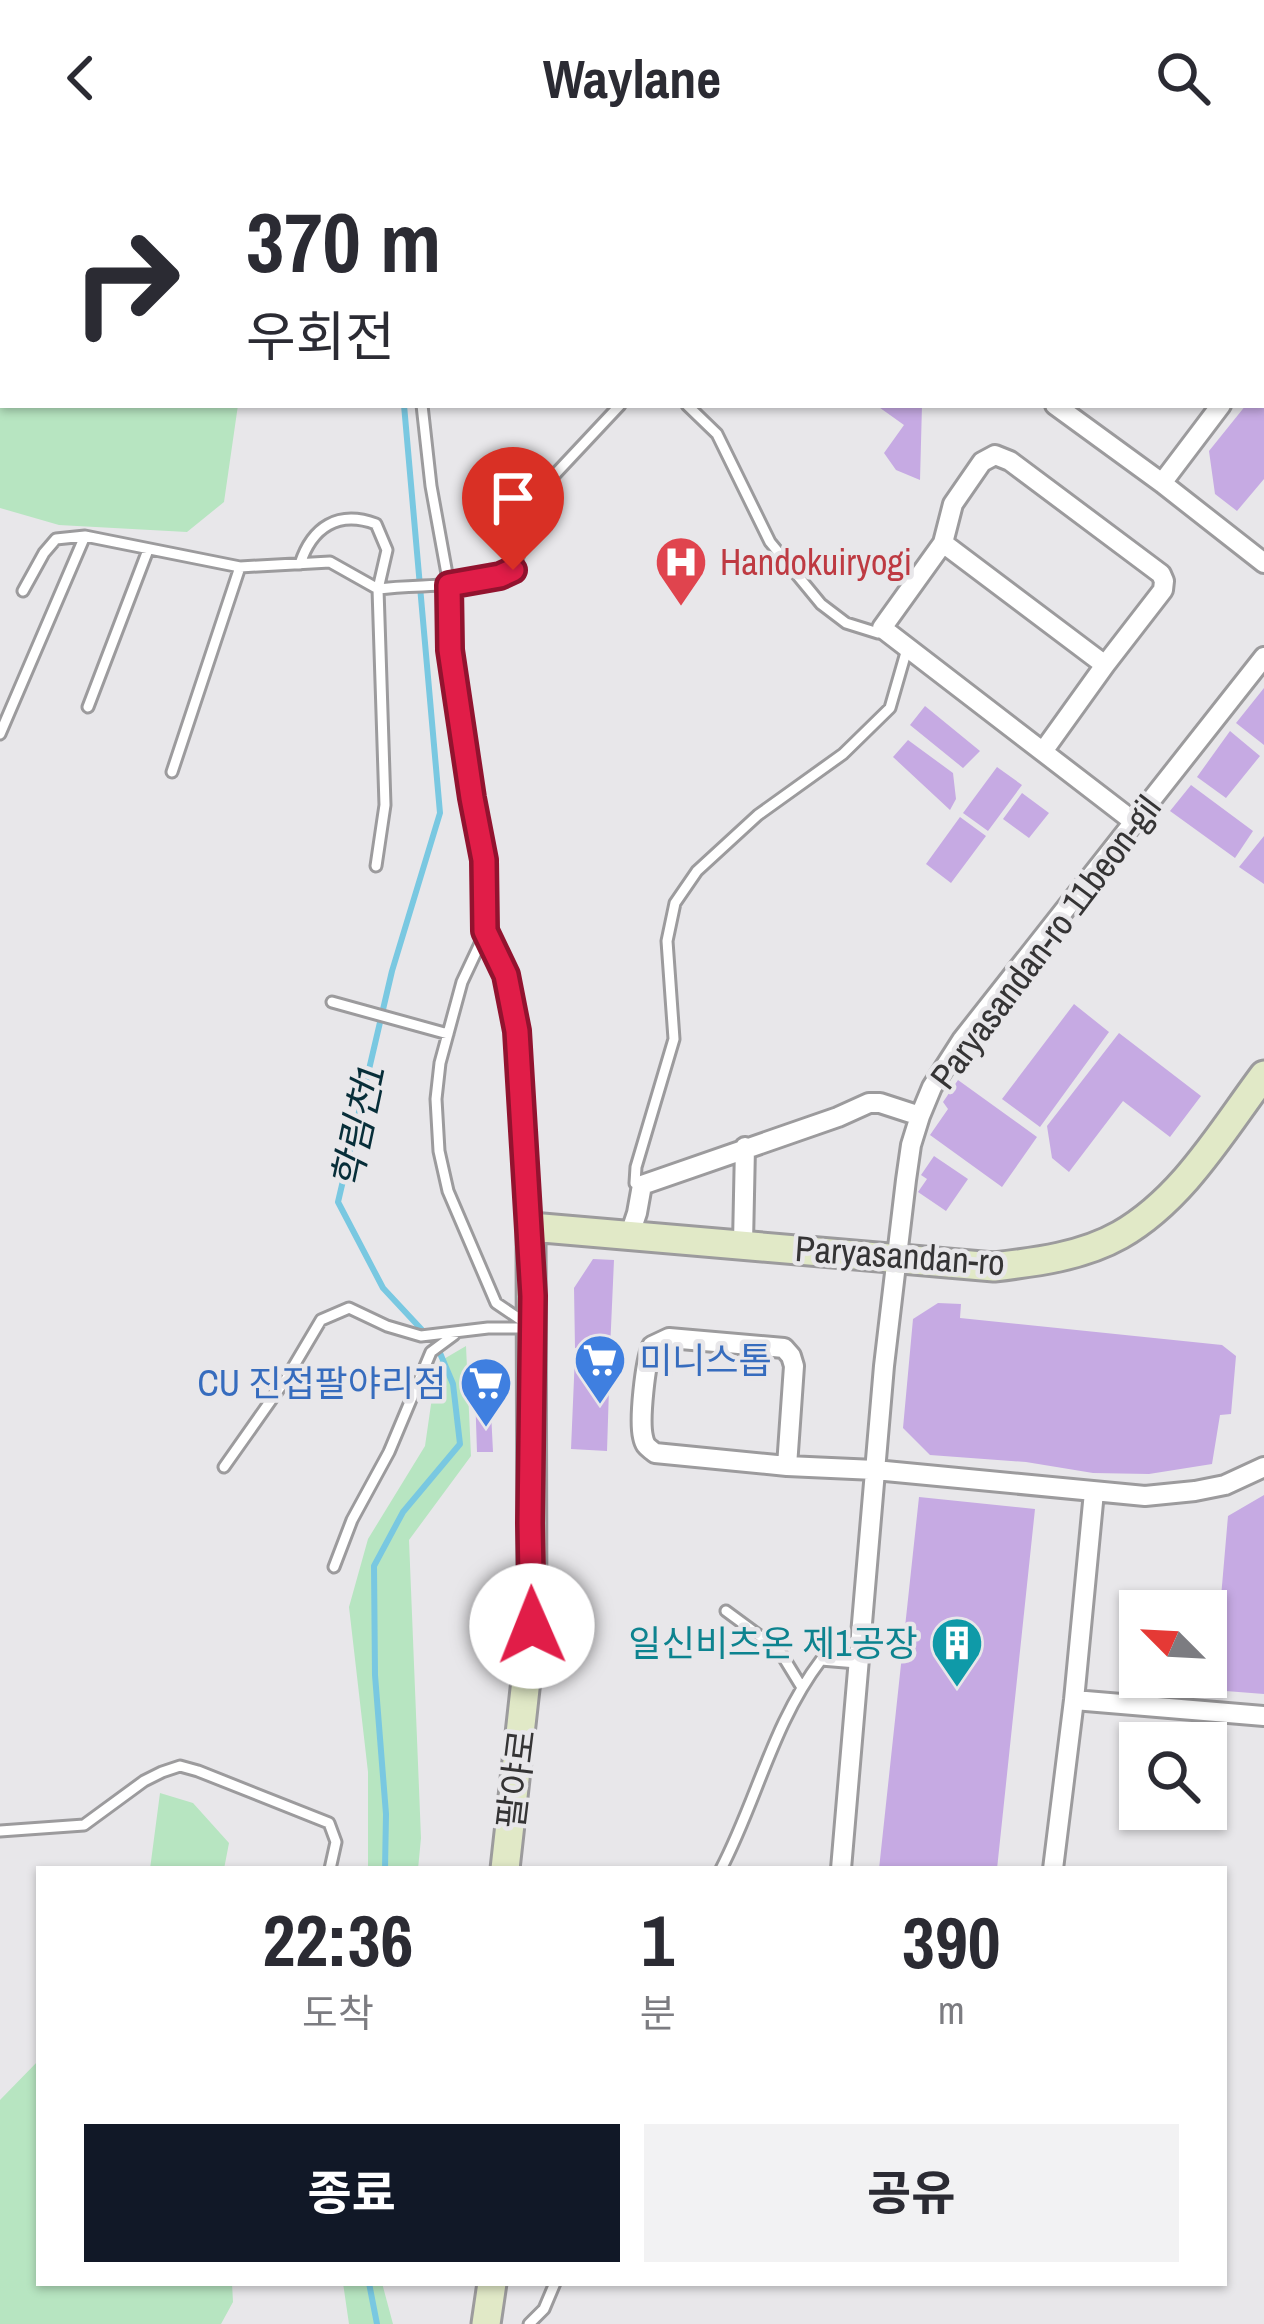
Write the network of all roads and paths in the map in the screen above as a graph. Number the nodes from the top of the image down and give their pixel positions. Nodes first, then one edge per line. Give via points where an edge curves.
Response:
1 (422, 408) edge
2 (617, 408) edge
3 (690, 408) edge
4 (1059, 408) edge
5 (1219, 408) edge
6 (1162, 483) junction
7 (85, 536) junction
8 (943, 543) junction
9 (148, 550) junction
10 (1264, 563) edge
11 (300, 564) junction
12 (240, 567) junction
13 (443, 585) junction
14 (378, 589) junction
15 (23, 591) dead end
16 (882, 628) junction
17 (908, 649) junction
18 (1264, 656) edge
19 (1105, 665) junction
20 (0, 698) edge
21 (13, 704) junction
22 (88, 706) dead end
23 (0, 734) edge
24 (1044, 750) junction
25 (172, 772) dead end
26 (1133, 821) junction
27 (376, 866) dead end
28 (485, 931) junction
29 (506, 975) joint
30 (332, 1002) dead end
31 (448, 1034) junction
32 (1264, 1075) edge
33 (920, 1116) junction
34 (745, 1147) junction
35 (642, 1185) junction
36 (531, 1227) junction
37 (629, 1234) junction
38 (743, 1243) junction
39 (897, 1258) junction
40 (533, 1328) junction
41 (458, 1332) junction
42 (787, 1466) junction
43 (224, 1467) dead end
44 (1264, 1467) edge
45 (875, 1470) junction
46 (1094, 1492) junction
47 (334, 1567) dead end
48 (726, 1612) dead end
49 (857, 1664) junction
50 (801, 1686) junction
51 (1074, 1700) junction
52 (1264, 1716) edge
53 (0, 1832) edge
54 (331, 1866) edge
55 (505, 1866) edge
56 (723, 1866) edge
57 (841, 1866) edge
58 (1053, 1866) edge
59 (492, 2286) edge
60 (554, 2286) edge
61 (486, 2324) edge
62 (529, 2324) edge

1 - 13 lane, 팔야로
2 - 13 lane via 545,485 513,570
3 - 16 lane via 718,434 770,542 821,604 846,623
4 - 6 street
5 - 6 street
6 - 10 street
7 - 9 lane
7 - 15 lane via 56,539
7 - 21 lane
8 - 16 street
8 - 19 street
8 - 19 street via 953,504 995,455 1152,567 1163,590
9 - 12 lane
9 - 22 lane
11 - 12 lane
11 - 14 lane via 330,562
11 - 14 lane via 307,544 333,520 360,518 376,524 387,550
12 - 25 lane
13 - 14 lane
13 - 28 lane, 팔야로 via 484,860
14 - 27 lane via 385,805
16 - 17 street
17 - 24 street
17 - 35 lane via 890,708 742,829 675,903 668,941 674,1039 636,1167 634,1183
18 - 26 street, Paryasandan-ro 11beon-gil
19 - 24 street
20 - 21 lane
21 - 23 lane
24 - 26 street
26 - 33 street, Paryasandan-ro 11beon-gil via 962,1040
28 - 29 lane, 팔야로
28 - 31 lane
29 - 36 street, 팔야로
30 - 31 lane
31 - 40 lane via 436,1099 448,1191 496,1303
32 - 39 street, Paryasandan-ro via 1174,1192 1119,1235 1043,1262 994,1267
33 - 34 street via 869,1103
33 - 39 street, Paryasandan-ro 11beon-gil
34 - 35 street
34 - 38 street
35 - 37 street
36 - 37 street, Paryasandan-ro
36 - 40 street, 팔야로
37 - 38 street, Paryasandan-ro
38 - 39 street, Paryasandan-ro
39 - 45 street, Paryasandan-ro 11beon-gil
40 - 41 lane
40 - 55 street, 팔야로 via 532,1626
41 - 43 lane via 421,1336 349,1308 321,1320
41 - 47 lane via 430,1352
42 - 42 street via 650,1450 643,1435 652,1346 669,1337 784,1348 794,1366
42 - 45 street
44 - 46 street via 1195,1491
45 - 46 street
45 - 49 street, Paryasandan-ro 11beon-gil
46 - 51 street
48 - 50 lane via 779,1650
49 - 50 lane via 821,1660
49 - 57 street, Paryasandan-ro 11beon-gil
50 - 56 lane
51 - 52 street
51 - 58 street
53 - 54 lane via 84,1825 144,1781 180,1766 329,1823 336,1842
59 - 61 street
60 - 62 lane

